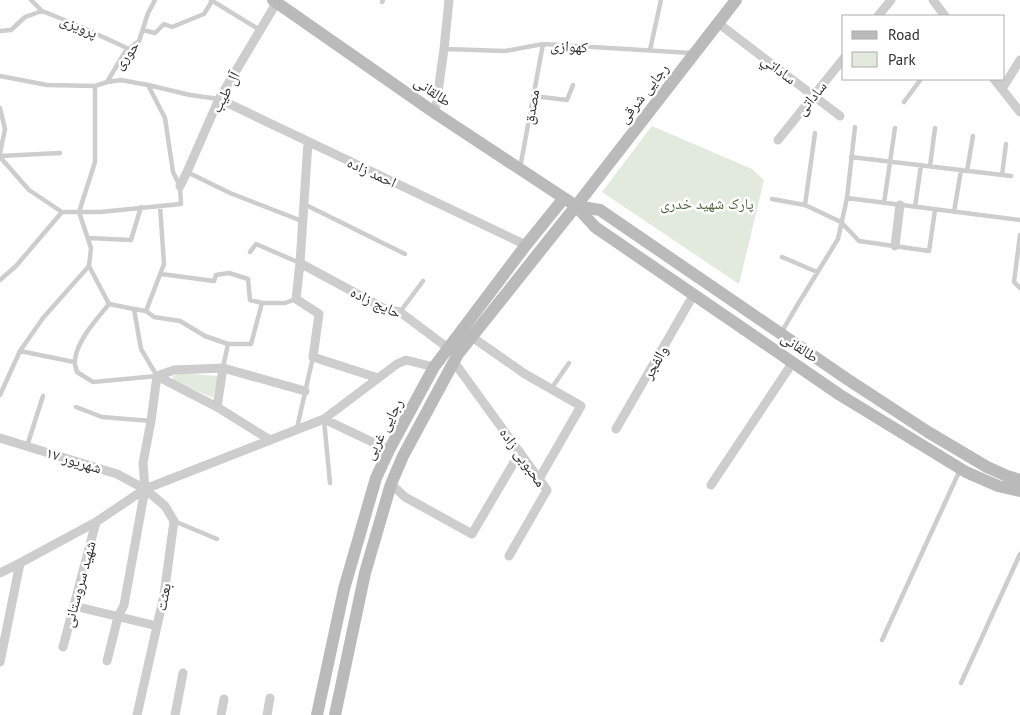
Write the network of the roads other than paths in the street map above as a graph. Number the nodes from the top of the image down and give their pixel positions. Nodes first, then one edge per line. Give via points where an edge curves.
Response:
1 (31, 0) edge
2 (155, 0) edge
3 (211, 0) edge
4 (449, 0) edge
5 (661, 0) edge
6 (736, 0) edge
7 (887, 0) edge
8 (933, 0) edge
9 (276, 1) edge
10 (42, 11) junction
11 (879, 15) edge
12 (945, 15) edge
13 (718, 23) junction
14 (143, 30) junction
15 (260, 30) junction
16 (0, 31) edge
17 (543, 44) junction
18 (129, 49) junction
19 (444, 49) junction
20 (650, 50) junction
21 (695, 53) junction
22 (842, 60) edge
23 (1020, 60) edge
24 (0, 76) edge
25 (920, 80) edge
26 (995, 80) edge
27 (107, 82) junction
28 (148, 85) junction
29 (95, 86) junction
30 (572, 86) dead end
31 (1002, 89) junction
32 (813, 95) junction
33 (533, 96) junction
34 (219, 100) junction
35 (904, 102) dead end
36 (0, 108) edge
37 (1020, 112) edge
38 (435, 113) junction
39 (840, 116) dead end
40 (855, 127) dead end
41 (895, 128) dead end
42 (935, 128) dead end
43 (815, 132) dead end
44 (973, 136) dead end
45 (778, 140) dead end
46 (308, 142) junction
47 (1006, 144) dead end
48 (60, 153) dead end
49 (0, 155) edge
50 (851, 157) junction
51 (890, 162) junction
52 (921, 165) junction
53 (930, 166) junction
54 (520, 169) junction
55 (961, 170) junction
56 (967, 171) junction
57 (187, 172) junction
58 (1002, 175) junction
59 (1011, 176) dead end
60 (180, 186) junction
61 (564, 198) junction
62 (847, 198) junction
63 (772, 199) dead end
64 (884, 203) junction
65 (304, 204) junction
66 (805, 205) junction
67 (900, 205) junction
68 (160, 206) junction
69 (576, 206) junction
70 (141, 207) junction
71 (914, 207) junction
72 (935, 210) junction
73 (62, 212) junction
74 (79, 212) junction
75 (954, 212) junction
76 (1020, 220) edge
77 (302, 221) junction
78 (841, 222) junction
79 (1020, 235) edge
80 (88, 238) junction
81 (526, 245) junction
82 (895, 246) junction
83 (250, 252) dead end
84 (405, 254) dead end
85 (782, 257) dead end
86 (300, 263) junction
87 (89, 266) junction
88 (817, 272) junction
89 (161, 274) junction
90 (0, 280) edge
91 (423, 280) dead end
92 (1020, 288) edge
93 (694, 294) junction
94 (296, 299) junction
95 (262, 303) junction
96 (109, 304) junction
97 (134, 309) junction
98 (146, 311) junction
99 (400, 312) junction
100 (781, 334) junction
101 (472, 337) junction
102 (228, 344) junction
103 (448, 348) junction
104 (20, 352) junction
105 (313, 356) junction
106 (74, 362) junction
107 (454, 362) junction
108 (793, 362) junction
109 (569, 363) dead end
110 (434, 367) junction
111 (223, 368) junction
112 (157, 376) junction
113 (378, 378) junction
114 (551, 389) junction
115 (305, 391) junction
116 (1, 392) edge
117 (43, 396) dead end
118 (76, 407) dead end
119 (217, 407) junction
120 (324, 419) junction
121 (151, 422) junction
122 (616, 429) dead end
123 (297, 430) junction
124 (0, 438) edge
125 (270, 440) junction
126 (27, 446) junction
127 (389, 450) junction
128 (520, 452) junction
129 (961, 469) junction
130 (376, 478) junction
131 (539, 479) junction
132 (1020, 480) edge
133 (330, 484) dead end
134 (391, 484) junction
135 (711, 485) dead end
136 (145, 489) junction
137 (1020, 491) edge
138 (174, 521) junction
139 (96, 522) junction
140 (217, 539) dead end
141 (1020, 554) edge
142 (509, 556) dead end
143 (20, 563) junction
144 (0, 572) edge
145 (74, 606) junction
146 (118, 617) junction
147 (157, 626) junction
148 (882, 640) dead end
149 (63, 647) dead end
150 (108, 661) dead end
151 (0, 662) edge
152 (183, 673) dead end
153 (961, 682) dead end
154 (270, 698) dead end
155 (224, 700) dead end
156 (137, 715) edge
157 (175, 715) edge
158 (221, 715) edge
159 (267, 715) edge
160 (317, 715) edge
161 (336, 715) edge

1 - 10 lane, پرویزی
2 - 14 lane, حوری
3 - 14 lane via 204,14 172,27 164,24 155,33
3 - 15 lane
4 - 19 street
5 - 20 lane
6 - 13 street, رجایی شرقی
7 - 11 street
8 - 12 street
9 - 15 street, آل طیب
9 - 38 street, طالقانی
10 - 16 lane via 25,17 11,30
10 - 18 lane, پرویزی
13 - 21 street, رجایی شرقی
13 - 32 street, ساداتي
14 - 18 lane, حوری via 139,41
15 - 34 street, آل طیب
17 - 19 lane, کهوازی via 505,51
17 - 20 lane, کهوازی
17 - 33 lane, مصدق
18 - 27 lane, حوری
19 - 38 street
20 - 21 lane, کهوازی
21 - 69 street, رجایی شرقی
22 - 32 street, ساداتی
23 - 31 street
24 - 29 lane via 47,85
25 - 35 lane
26 - 31 street
27 - 28 lane via 121,80
27 - 29 lane
28 - 34 lane
28 - 60 lane via 165,118 174,172
29 - 74 lane via 94,162
30 - 33 lane via 567,100
31 - 37 street
32 - 39 street, ساداتي
32 - 45 street, ساداتی
33 - 54 lane, مصدق
34 - 46 street, احمد زاده
34 - 57 street, آل طیب
36 - 49 lane via 5,129
38 - 54 street, طالقانی
40 - 50 lane
41 - 51 lane
42 - 53 lane
43 - 66 lane
44 - 56 lane
46 - 65 street
46 - 81 street, احمد زاده
47 - 58 lane
48 - 49 lane
49 - 73 lane via 29,190
50 - 51 lane
50 - 62 lane
51 - 52 lane
51 - 64 lane
52 - 53 lane
52 - 71 lane
53 - 55 lane
54 - 61 street, طالقانی
55 - 56 lane
55 - 75 lane
56 - 58 lane
57 - 60 street, آل طیب
57 - 77 lane
58 - 59 lane
60 - 68 lane via 181,204
61 - 69 street, طالقانی
61 - 81 street, رجایی غربی
62 - 64 lane
62 - 78 lane
63 - 66 lane
64 - 67 lane
65 - 77 street
65 - 84 lane
66 - 78 lane
67 - 71 lane
67 - 82 street
68 - 70 lane
68 - 89 lane via 164,264
69 - 93 street, طالقانی via 596,227
69 - 100 street, طالقانی via 600,210
69 - 101 street, رجایی غربی
70 - 74 lane
70 - 80 lane via 131,240
71 - 72 lane
72 - 75 lane
72 - 82 lane via 929,251
73 - 74 lane
73 - 90 lane
74 - 80 lane
75 - 76 lane
77 - 86 street
78 - 82 lane via 859,241
78 - 88 lane via 838,239
79 - 92 lane via 1014,282
80 - 87 lane via 92,248
81 - 103 street, رجایی غربی
83 - 86 lane via 256,244
85 - 88 lane
86 - 94 street
86 - 99 street, حایج زاده via 385,309
87 - 96 lane
87 - 104 lane via 43,318
88 - 100 lane
89 - 95 lane via 214,281 216,275 229,273 248,279 250,300
89 - 98 lane
91 - 99 lane
93 - 108 street, طالقانی
93 - 122 street, والفجر
94 - 95 lane via 285,303
94 - 105 street via 319,314
95 - 102 lane via 251,344
96 - 97 lane
96 - 106 lane via 89,330
97 - 98 lane
97 - 112 lane via 142,349
98 - 102 lane via 154,317 180,321 205,336
99 - 103 street, حایج زاده
100 - 132 street, طالقانی via 928,432 987,467
101 - 107 street, رجایی غربی
101 - 114 street
102 - 111 lane
103 - 110 street, رجایی غربی
104 - 106 lane
104 - 116 lane
105 - 113 street
105 - 115 lane
106 - 112 lane via 77,372 93,382
107 - 128 street, محبوبی زاده
107 - 134 street, رجایی غربی
108 - 129 street, طالقانی via 840,395
108 - 135 street
109 - 114 lane
110 - 113 street via 406,360
110 - 127 street, رجایی غربی
111 - 112 street via 174,370
111 - 115 street
111 - 119 street
112 - 119 street
112 - 121 street
113 - 120 street
114 - 131 street via 581,406
115 - 123 lane
117 - 126 lane
118 - 121 lane via 102,417
119 - 125 street
120 - 123 street
120 - 127 street
120 - 133 lane
121 - 136 street via 143,463
123 - 125 street
124 - 126 street, ۱۷ شهریور
125 - 136 street
126 - 136 street, ۱۷ شهریور via 117,474
127 - 130 street, رجایی غربی
128 - 131 street, محبوبی زاده
128 - 134 street via 472,534 405,497
129 - 137 street, طالقانی via 998,486
129 - 148 lane
130 - 134 street
130 - 160 street, رجایی غربی via 344,589
131 - 142 street, محبوبی زاده via 547,490
134 - 161 street, رجایی غربی via 365,573
136 - 138 street via 165,506
136 - 139 street
136 - 146 street via 124,605
138 - 140 lane
138 - 147 street, بعثت
139 - 143 street
139 - 145 street, شهید سروستانی
141 - 153 lane
143 - 144 street
143 - 151 street
145 - 146 street
145 - 149 street, شهید سروستانی
146 - 147 street
146 - 150 street
147 - 156 street, بعثت
152 - 157 street
154 - 159 street
155 - 158 street

